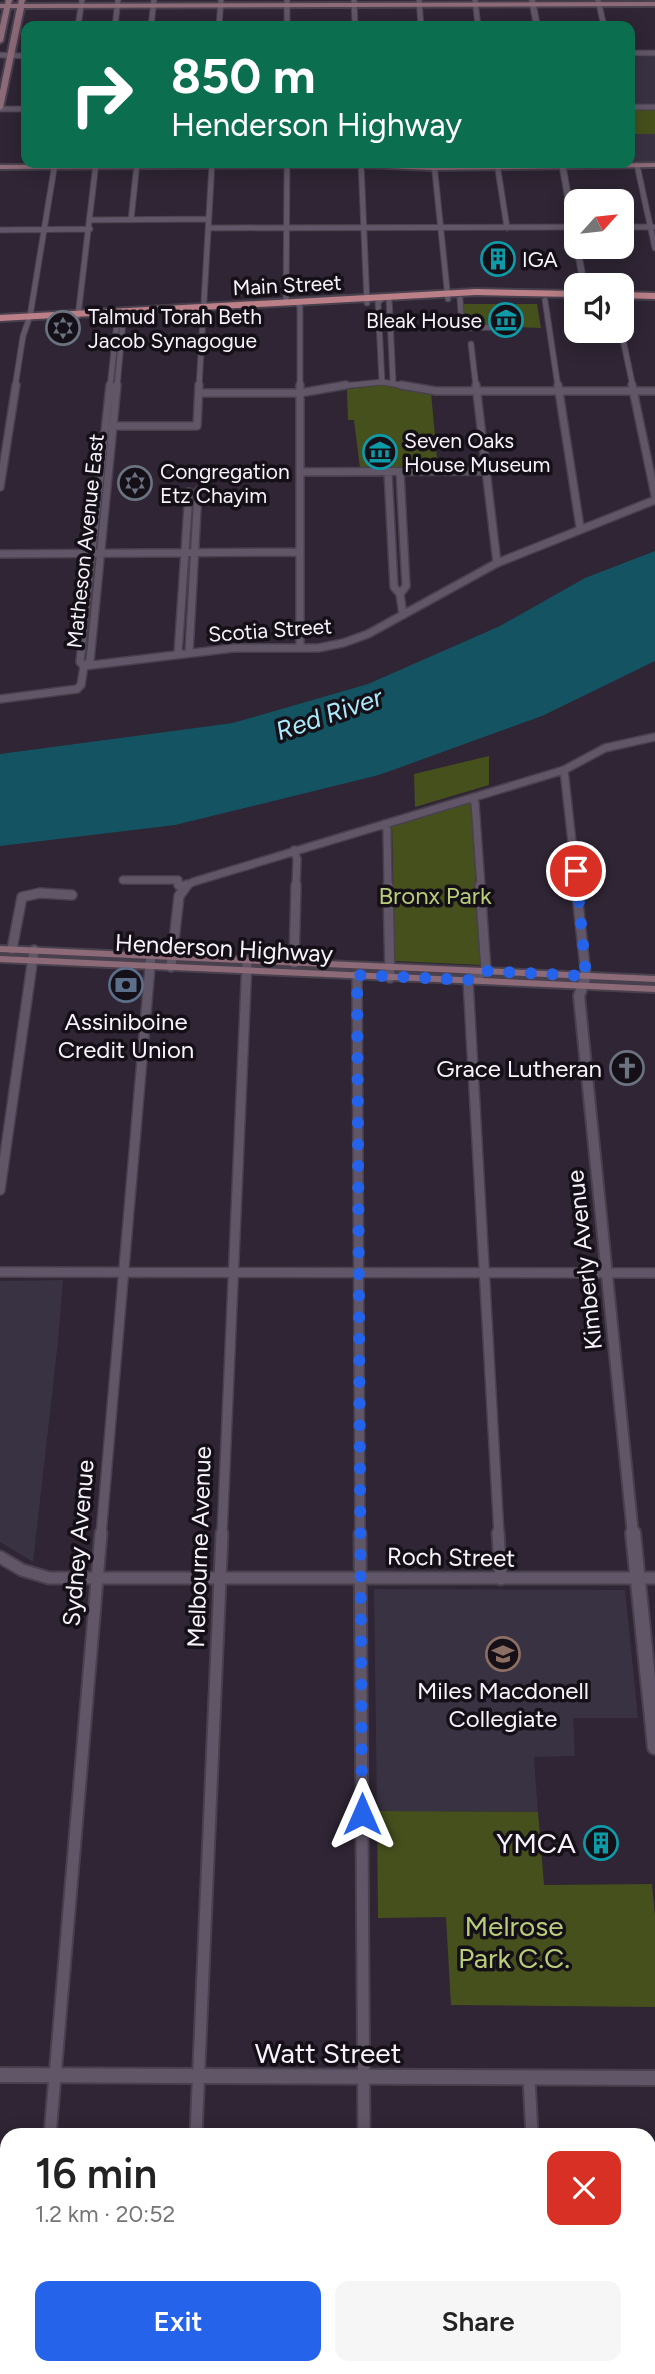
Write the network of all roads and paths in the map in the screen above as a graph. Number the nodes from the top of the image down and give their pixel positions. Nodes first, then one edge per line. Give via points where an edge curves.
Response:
1 (287, 2) edge
2 (354, 2) edge
3 (419, 2) edge
4 (475, 2) edge
5 (532, 2) edge
6 (598, 2) edge
7 (22, 3) edge
8 (82, 3) edge
9 (118, 3) edge
10 (154, 3) edge
11 (221, 3) edge
12 (6, 4) edge
13 (655, 4) edge
14 (79, 21) edge
15 (116, 21) edge
16 (152, 21) edge
17 (219, 21) edge
18 (287, 21) edge
19 (355, 21) edge
20 (421, 21) edge
21 (477, 21) edge
22 (536, 21) edge
23 (603, 21) edge
24 (0, 41) edge
25 (635, 53) edge
26 (655, 53) edge
27 (0, 55) edge
28 (21, 55) edge
29 (12, 56) junction
30 (635, 107) edge
31 (655, 107) edge
32 (0, 108) edge
33 (21, 109) edge
34 (637, 165) joint
35 (655, 165) edge
36 (21, 166) edge
37 (0, 167) edge
38 (54, 168) edge
39 (96, 168) edge
40 (136, 168) edge
41 (211, 168) edge
42 (287, 168) edge
43 (361, 168) edge
44 (434, 168) edge
45 (497, 168) edge
46 (564, 168) edge
47 (567, 189) edge
48 (208, 219) junction
49 (89, 220) junction
50 (131, 220) junction
51 (564, 227) edge
52 (634, 227) edge
53 (653, 227) edge
54 (208, 228) junction
55 (286, 228) junction
56 (363, 228) junction
57 (440, 228) junction
58 (507, 228) junction
59 (90, 229) junction
60 (0, 230) edge
61 (44, 230) junction
62 (655, 248) edge
63 (490, 292) junction
64 (564, 294) edge
65 (634, 295) edge
66 (447, 296) junction
67 (655, 296) edge
68 (460, 299) junction
69 (480, 299) junction
70 (385, 300) junction
71 (545, 300) junction
72 (367, 301) junction
73 (564, 301) edge
74 (634, 302) edge
75 (286, 303) junction
76 (655, 303) edge
77 (299, 305) junction
78 (204, 310) junction
79 (120, 314) junction
80 (79, 315) junction
81 (0, 318) edge
82 (28, 319) junction
83 (0, 323) edge
84 (505, 327) dead end
85 (624, 343) edge
86 (471, 344) dead end
87 (382, 383) junction
88 (394, 383) junction
89 (477, 391) junction
90 (559, 391) junction
91 (634, 391) junction
92 (655, 391) edge
93 (199, 393) junction
94 (300, 393) junction
95 (105, 426) junction
96 (114, 426) junction
97 (0, 427) edge
98 (10, 427) junction
99 (485, 471) junction
100 (300, 472) junction
101 (388, 472) junction
102 (400, 472) junction
103 (0, 486) edge
104 (198, 491) dead end
105 (189, 492) dead end
106 (655, 498) edge
107 (580, 527) junction
108 (300, 552) junction
109 (91, 553) junction
110 (101, 553) junction
111 (185, 553) junction
112 (195, 553) junction
113 (0, 554) edge
114 (496, 563) junction
115 (400, 594) junction
116 (403, 615) junction
117 (300, 648) junction
118 (189, 653) junction
119 (178, 654) junction
120 (84, 666) junction
121 (0, 699) edge
122 (655, 737) edge
123 (564, 770) junction
124 (472, 798) junction
125 (384, 824) junction
126 (294, 850) junction
127 (123, 880) dead end
128 (184, 887) junction
129 (72, 895) dead end
130 (5, 954) edge
131 (33, 955) junction
132 (151, 961) junction
133 (172, 961) junction
134 (294, 963) junction
135 (247, 965) junction
136 (486, 971) junction
137 (389, 972) junction
138 (357, 975) junction
139 (655, 979) edge
140 (468, 980) junction
141 (583, 981) junction
142 (655, 989) edge
143 (0, 1190) edge
144 (0, 1272) edge
145 (123, 1272) junction
146 (233, 1272) junction
147 (360, 1272) junction
148 (485, 1273) junction
149 (607, 1273) junction
150 (655, 1273) edge
151 (0, 1557) edge
152 (98, 1577) junction
153 (360, 1577) junction
154 (220, 1578) junction
155 (638, 1578) junction
156 (655, 1578) edge
157 (501, 1579) junction
158 (655, 1747) edge
159 (0, 2075) edge
160 (55, 2076) junction
161 (199, 2077) junction
162 (364, 2078) junction
163 (529, 2078) junction
164 (655, 2078) edge
165 (51, 2128) edge
166 (196, 2128) edge
167 (364, 2128) edge
168 (532, 2128) edge

1 - 2 main road
1 - 11 main road
1 - 18 street
2 - 3 main road
2 - 19 street
3 - 4 main road
3 - 20 street
4 - 5 main road
4 - 21 street
5 - 6 main road
5 - 22 street
6 - 13 main road
6 - 23 street
7 - 8 main road
7 - 12 main road
7 - 29 main road
8 - 9 main road
8 - 14 street
9 - 10 main road
9 - 15 street
10 - 11 main road
10 - 16 street
11 - 17 street
12 - 24 main road
25 - 26 street
27 - 29 street
28 - 29 street
29 - 32 main road
30 - 31 street
32 - 33 street
34 - 35 main road
34 - 53 street
36 - 37 main road
38 - 61 street
39 - 49 street
40 - 50 street
41 - 48 street
42 - 55 street
43 - 56 street
44 - 57 street
45 - 58 street
46 - 47 street
48 - 50 street
48 - 54 street
49 - 50 street
49 - 59 street
51 - 58 street
52 - 53 street
53 - 62 street
54 - 55 street
54 - 78 street
55 - 56 street
55 - 75 street
56 - 57 street
56 - 72 street
57 - 58 street
57 - 66 street
59 - 61 street
59 - 80 street
60 - 61 street
61 - 82 street
63 - 64 main road, Main Street
63 - 66 main road, Main Street
63 - 69 main road
65 - 67 main road
66 - 68 main road, Main Street
66 - 70 main road, Main Street
68 - 69 main road, Main Street
68 - 84 street via 462,328
69 - 71 main road, Main Street
70 - 72 main road, Main Street
70 - 87 street
70 - 88 street
71 - 73 main road, Main Street
71 - 90 street
72 - 77 main road, Main Street
74 - 76 main road
75 - 77 main road, Main Street
75 - 78 main road, Main Street
77 - 78 main road, Main Street
77 - 94 street
78 - 79 main road, Main Street
78 - 93 street
79 - 80 main road, Main Street
79 - 82 main road, Main Street
79 - 95 street, Matheson Avenue East
79 - 96 street, Matheson Avenue East
80 - 82 main road, Main Street
81 - 82 main road, Main Street
82 - 83 main road, Main Street
82 - 98 street
85 - 91 street
86 - 89 street
87 - 88 street
87 - 94 street
88 - 89 street via 436,391
89 - 90 street
89 - 99 street
90 - 91 street
90 - 107 street
91 - 92 street
91 - 106 street
93 - 94 street
93 - 96 street via 197,426
94 - 100 street
95 - 96 street
95 - 109 street, Matheson Avenue East
96 - 110 street, Matheson Avenue East
97 - 98 street
98 - 103 street
99 - 102 street
99 - 114 street
100 - 101 street
100 - 108 street
101 - 102 street
101 - 115 street via 394,587
102 - 115 street via 406,586
104 - 112 street
105 - 111 street
106 - 107 street, Scotia Street
107 - 114 street, Scotia Street
108 - 112 street
108 - 117 street
109 - 110 street
109 - 113 street
109 - 120 street, Matheson Avenue East via 79,662
110 - 111 street
110 - 120 street, Matheson Avenue East via 90,661
111 - 112 street
111 - 119 street
112 - 118 street
114 - 116 street, Scotia Street
115 - 116 street
116 - 117 street, Scotia Street via 356,639
117 - 118 street, Scotia Street
118 - 119 street, Scotia Street
119 - 120 street, Scotia Street
120 - 121 street via 77,689
122 - 123 street via 605,748
123 - 124 street
123 - 141 street, Kimberly Avenue
124 - 125 street
124 - 136 street
125 - 126 street
125 - 137 street
126 - 128 street
126 - 134 street
127 - 128 street via 178,880
128 - 133 street
129 - 130 street via 22,897
130 - 131 main road, Henderson Highway
131 - 132 main road, Henderson Highway
131 - 143 street
132 - 133 main road, Henderson Highway
132 - 145 street, Sydney Avenue
133 - 135 main road, Henderson Highway
134 - 135 main road, Henderson Highway
134 - 137 main road, Henderson Highway
135 - 138 main road, Henderson Highway
135 - 146 street, Melbourne Avenue
136 - 137 main road, Henderson Highway
136 - 140 street
136 - 141 main road, Henderson Highway
137 - 138 main road, Henderson Highway
137 - 140 main road, Henderson Highway
138 - 147 street
139 - 141 main road, Henderson Highway
140 - 141 main road, Henderson Highway
140 - 148 street
141 - 142 main road, Henderson Highway
141 - 149 street, Kimberly Avenue via 582,1030
144 - 145 street
145 - 146 street
145 - 152 street, Sydney Avenue
146 - 147 street
146 - 154 street, Melbourne Avenue
147 - 148 street
147 - 153 street
148 - 149 street
148 - 157 street
149 - 150 street
149 - 155 street, Kimberly Avenue
151 - 152 street, Roch Street via 38,1575
152 - 154 street, Roch Street
152 - 160 street, Sydney Avenue
153 - 154 street, Roch Street
153 - 157 street, Roch Street
153 - 162 street
154 - 161 street, Melbourne Avenue
155 - 156 street, Roch Street
155 - 157 street, Roch Street
155 - 158 street, Kimberly Avenue
159 - 160 street, Watt Street
160 - 161 street, Watt Street
160 - 165 street, Sydney Avenue
161 - 162 street, Watt Street
161 - 166 street, Melbourne Avenue
162 - 163 street, Watt Street
162 - 167 street
163 - 164 street, Watt Street
163 - 168 street

